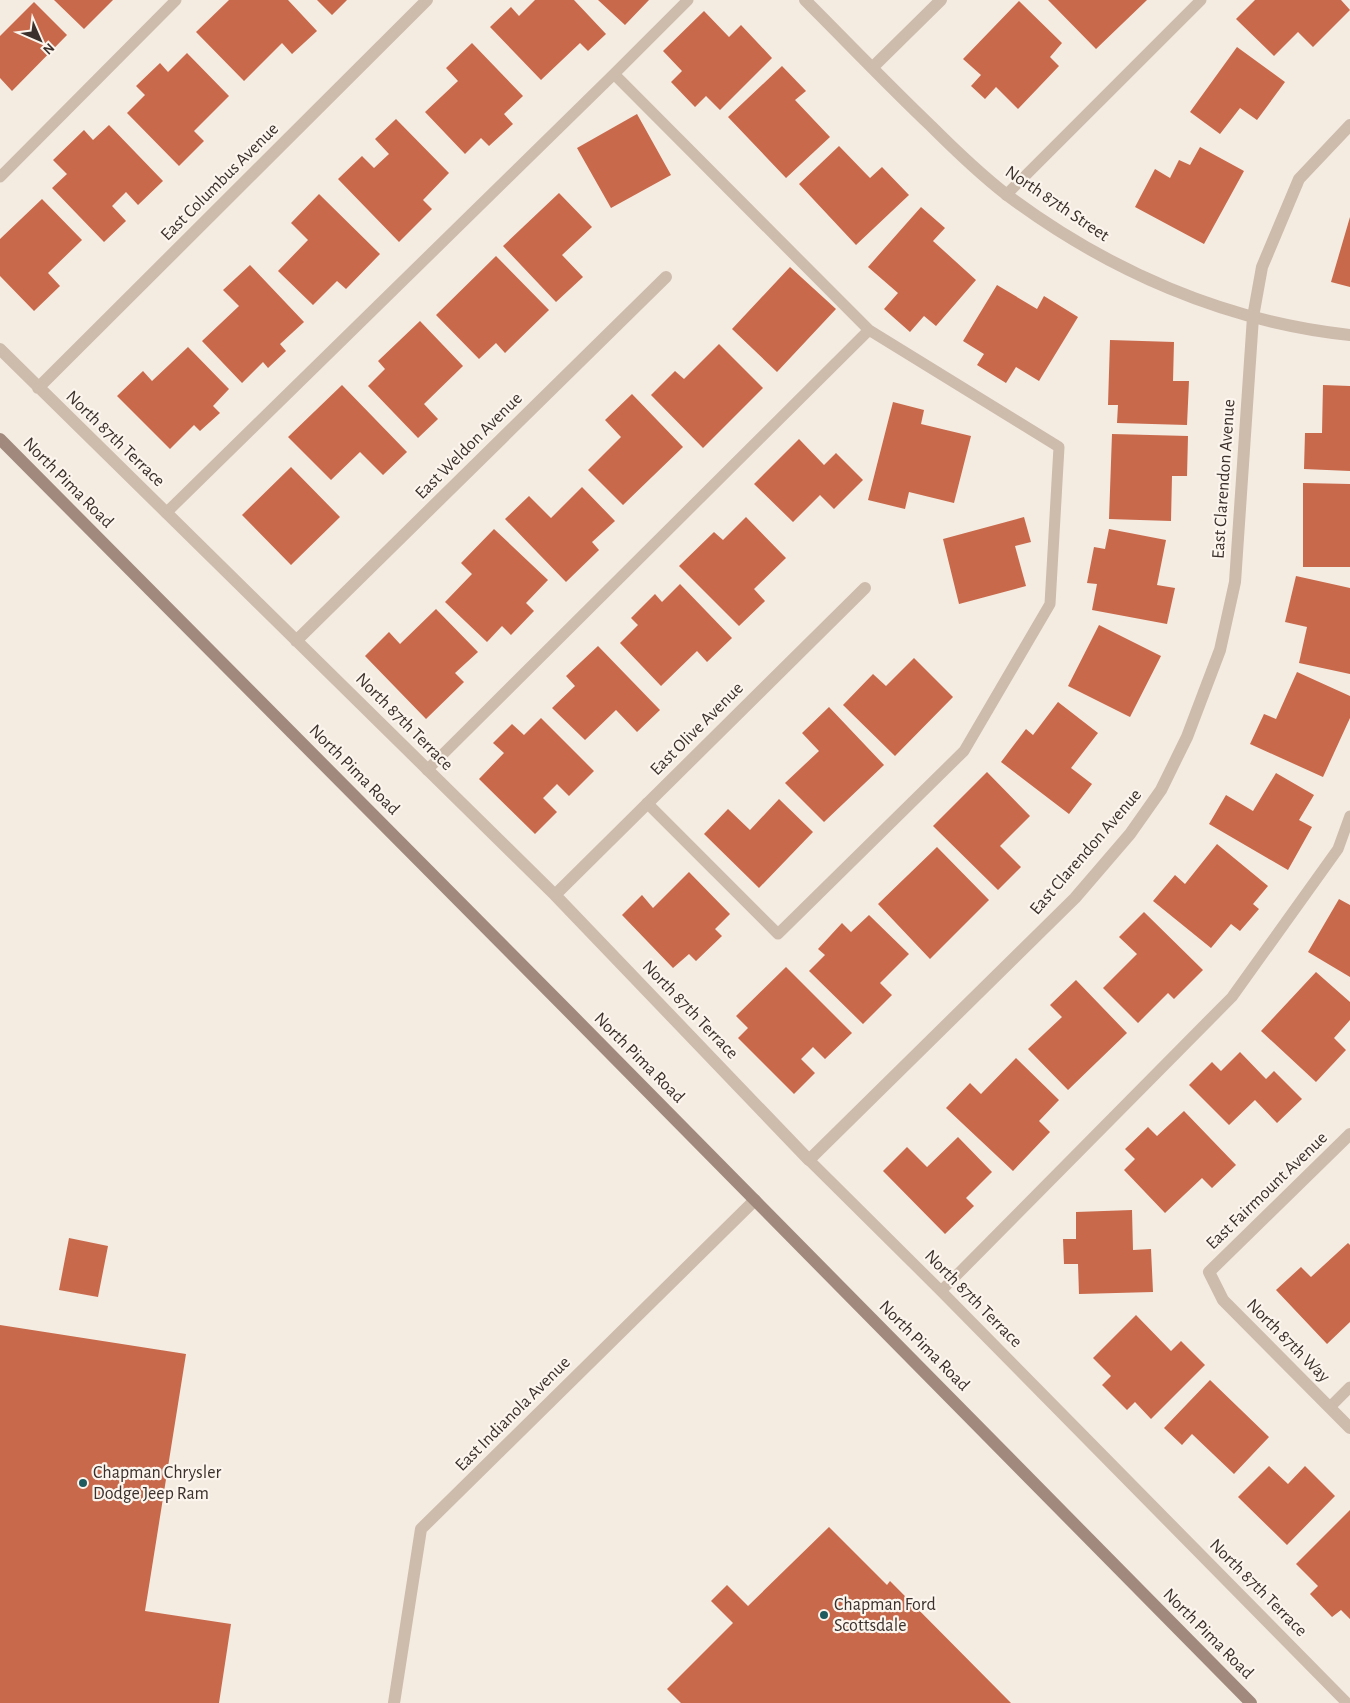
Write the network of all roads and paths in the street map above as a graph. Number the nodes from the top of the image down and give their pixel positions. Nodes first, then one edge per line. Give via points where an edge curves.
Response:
1 (176, 0) edge
2 (428, 0) edge
3 (688, 0) edge
4 (805, 0) edge
5 (940, 0) edge
6 (1201, 0) edge
7 (872, 68) junction
8 (614, 74) junction
9 (1350, 125) edge
10 (0, 177) edge
11 (1006, 195) junction
12 (666, 277) dead end
13 (1253, 317) junction
14 (869, 330) junction
15 (1350, 335) edge
16 (0, 350) edge
17 (38, 388) junction
18 (0, 439) edge
19 (166, 513) junction
20 (865, 588) dead end
21 (296, 641) junction
22 (427, 770) junction
23 (647, 803) junction
24 (1350, 816) edge
25 (554, 895) junction
26 (1350, 1134) edge
27 (809, 1160) junction
28 (755, 1200) junction
29 (1209, 1272) joint
30 (941, 1291) junction
31 (1350, 1387) edge
32 (1330, 1407) junction
33 (1350, 1428) edge
34 (394, 1703) edge
35 (1251, 1703) edge
36 (1346, 1703) edge

1 - 10 lane
2 - 17 street, East Columbus Avenue
3 - 8 lane
4 - 7 street, North 87th Street
5 - 7 street
6 - 11 lane
7 - 11 street, North 87th Street
8 - 14 lane
8 - 19 lane
9 - 13 street, East Clarendon Avenue via 1299,179 1262,267
11 - 13 street, North 87th Street via 1074,240 1143,278
12 - 21 street, East Weldon Avenue
13 - 15 street, North 87th Street via 1314,331
13 - 27 street, East Clarendon Avenue via 1235,582 1220,650 1187,737 1162,790 1130,834 1075,898
14 - 22 lane
14 - 23 lane via 1059,447 1050,604 964,751 778,934
16 - 17 street, North 87th Terrace
17 - 19 street, North 87th Terrace
18 - 28 main road, North Pima Road
19 - 21 street, North 87th Terrace
20 - 23 street, East Olive Avenue
21 - 22 street, North 87th Terrace
22 - 25 street, North 87th Terrace
23 - 25 street, East Olive Avenue
24 - 30 lane via 1338,849 1232,997
25 - 27 street, North 87th Terrace
26 - 29 street, East Fairmount Avenue
27 - 30 lane, North 87th Terrace
28 - 34 street, East Indianola Avenue via 421,1529
28 - 35 main road, North Pima Road
29 - 32 street, North 87th Way via 1223,1300
30 - 36 lane, North 87th Terrace
31 - 32 lane
32 - 33 street, North 87th Way

